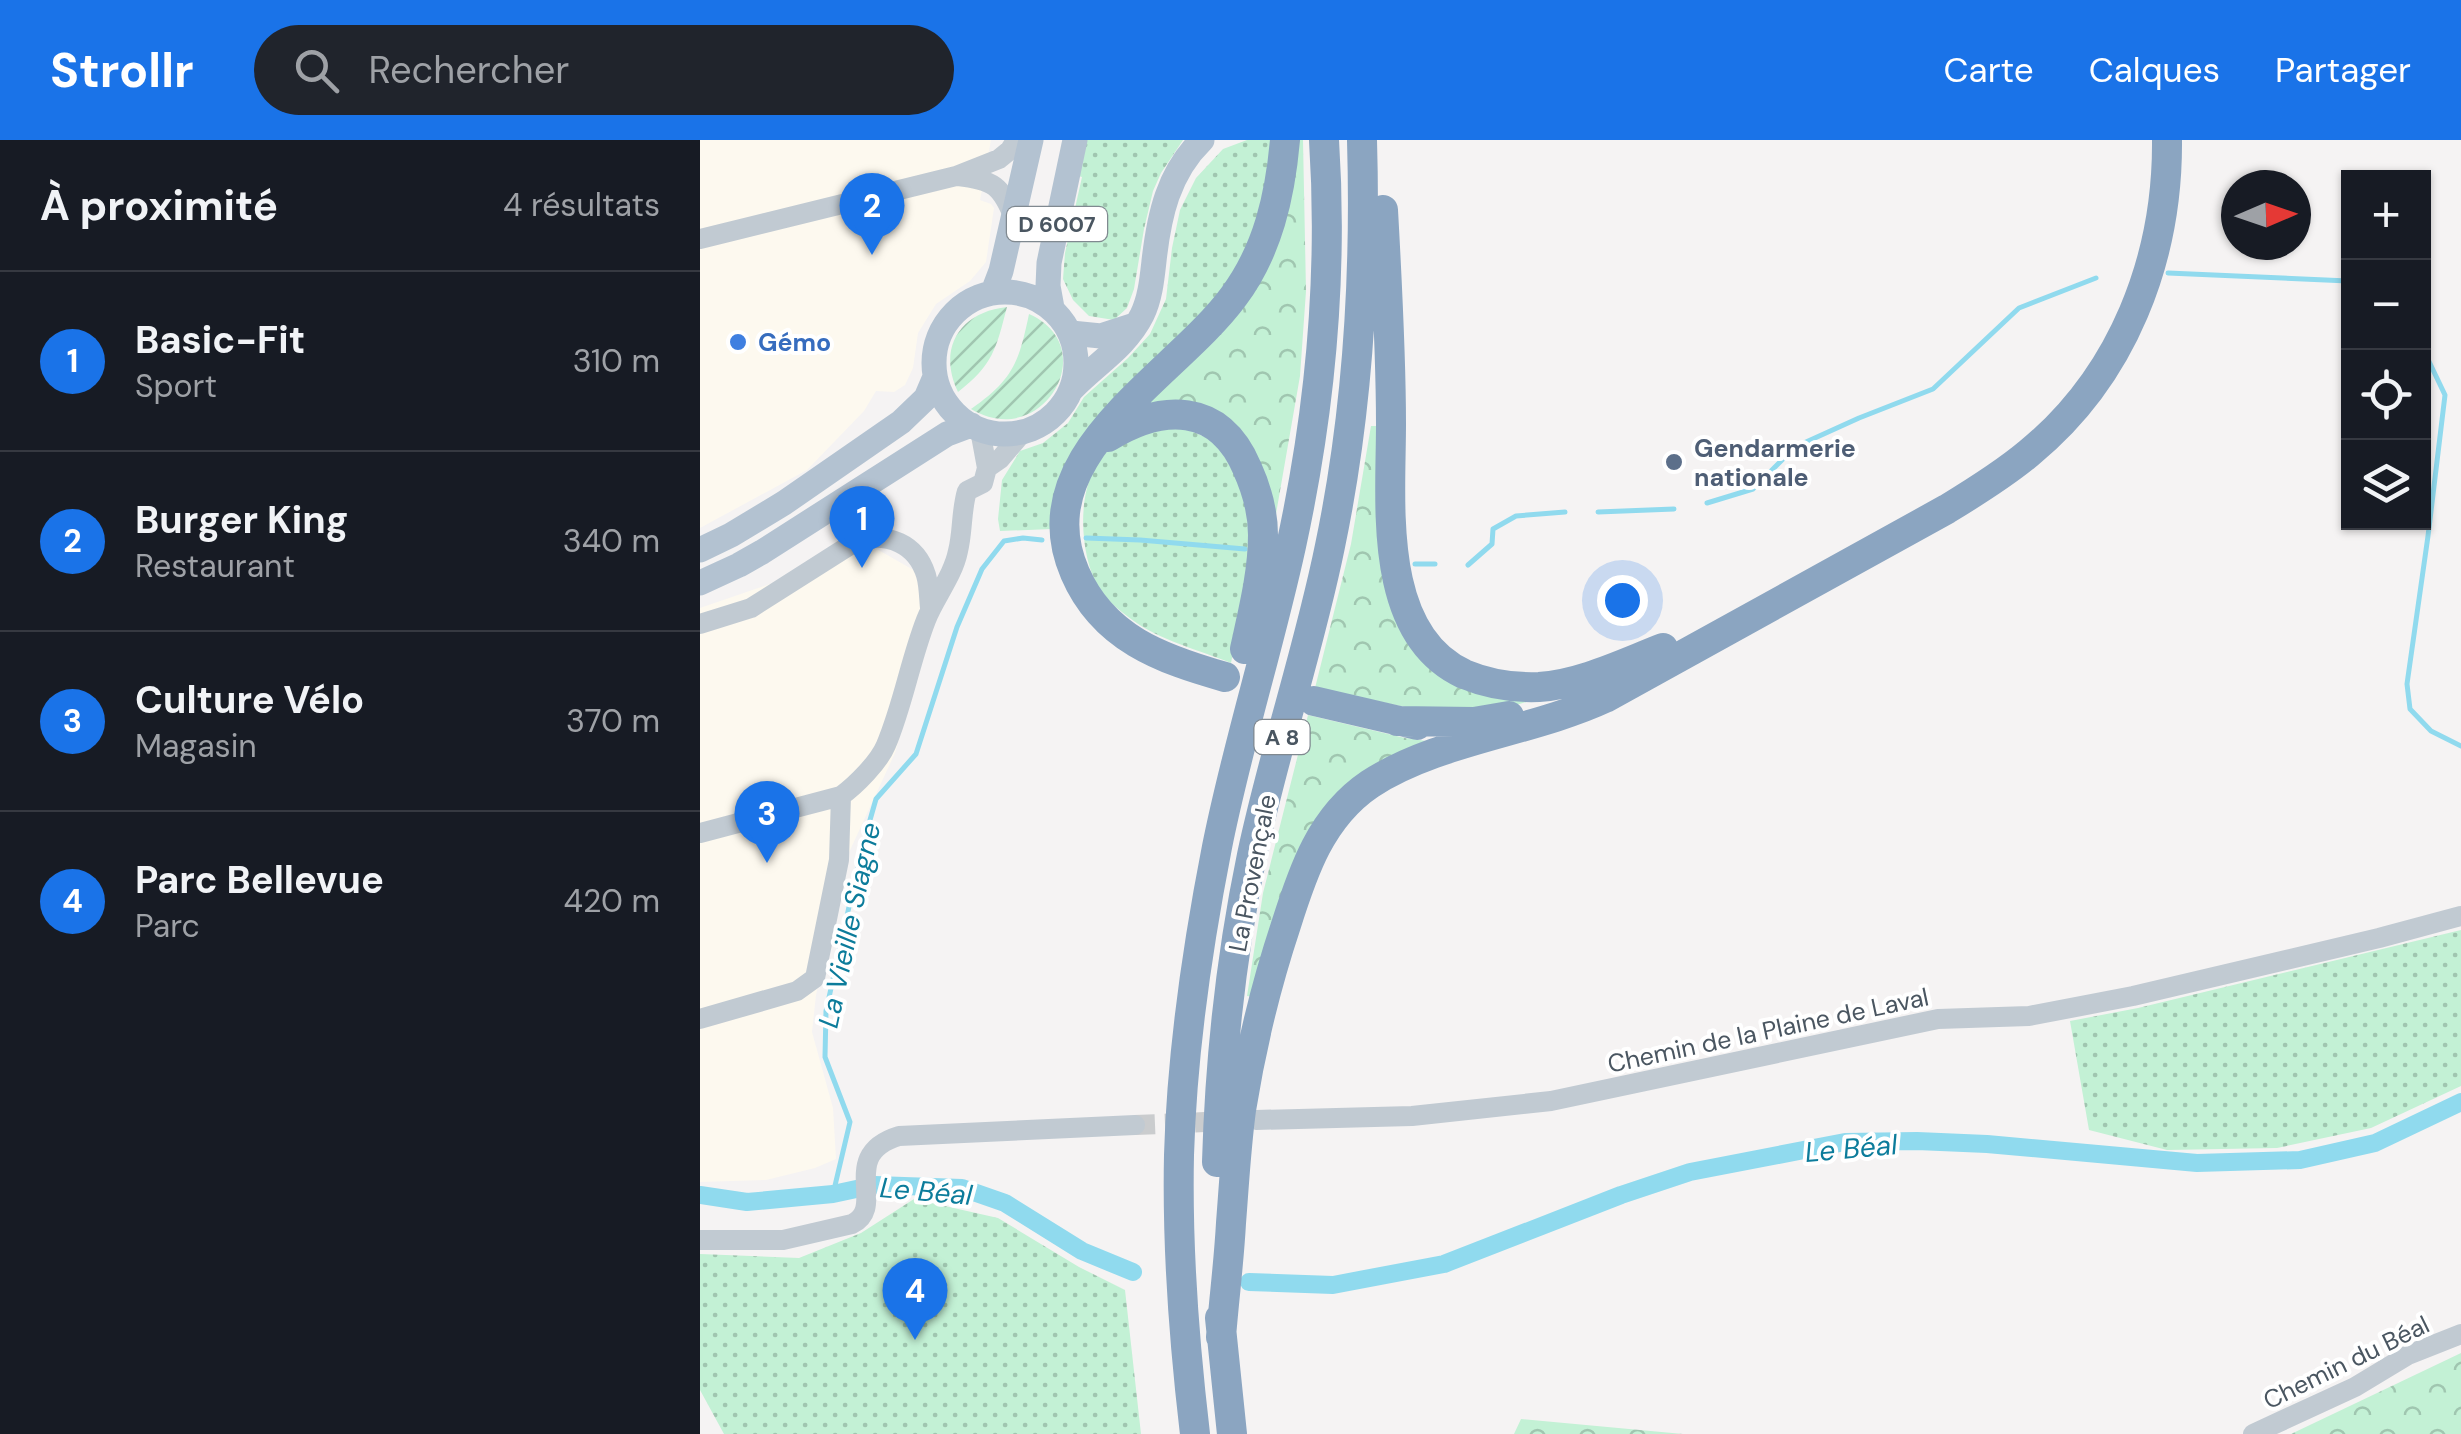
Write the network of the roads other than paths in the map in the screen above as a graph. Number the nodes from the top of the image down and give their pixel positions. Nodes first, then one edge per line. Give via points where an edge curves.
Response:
1 (1016, 140) edge
2 (1031, 140) edge
3 (1075, 140) edge
4 (1202, 140) edge
5 (1285, 140) edge
6 (1324, 140) edge
7 (1362, 140) edge
8 (1377, 140) edge
9 (2150, 140) edge
10 (2167, 140) edge
11 (956, 176) junction
12 (1014, 218) junction
13 (700, 239) edge
14 (993, 292) junction
15 (1052, 308) junction
16 (1136, 326) junction
17 (1071, 333) junction
18 (935, 377) junction
19 (1072, 388) junction
20 (975, 427) junction
21 (1023, 432) junction
22 (1089, 450) junction
23 (985, 476) junction
24 (700, 550) edge
25 (700, 583) edge
26 (930, 608) junction
27 (700, 624) edge
28 (1663, 648) junction
29 (1225, 677) dead end
30 (1314, 700) dead end
31 (1397, 721) junction
32 (1519, 729) junction
33 (841, 796) junction
34 (700, 833) edge
35 (1207, 901) junction
36 (2461, 916) edge
37 (700, 1019) edge
38 (1256, 1120) dead end
39 (1135, 1124) tunnel mouth
40 (700, 1240) edge
41 (2461, 1334) edge
42 (1220, 1337) junction
43 (1195, 1434) edge
44 (1232, 1434) edge
45 (2253, 1434) edge

1 - 11 street via 1000,159
2 - 12 main road, D 6007
3 - 15 main road, D 6007 via 1049,263
4 - 16 main road via 1164,202 1148,298
5 - 22 highway via 1274,213 1234,296
6 - 35 highway, La Provençale / A 8 via 1326,272 1313,423 1291,547
7 - 42 highway, La Provençale / A 8 via 1362,305 1349,436 1330,549 1252,854 1227,1013 1216,1182
8 - 28 highway via 1390,371 1390,520 1402,592 1419,636 1457,670 1518,686 1576,679
9 - 28 highway via 2144,224 2126,290 2079,376 2045,418 1942,494
10 - 32 highway via 2163,216 2132,318 2081,399 2031,452 1946,509 1631,684 1580,710
11 - 12 street via 993,184
11 - 13 street
12 - 14 main road, D 6007
14 - 15 main road via 1020,293
14 - 18 main road via 974,298 945,324
15 - 17 main road
16 - 17 main road via 1101,336
16 - 19 main road
17 - 19 main road via 1077,358
18 - 20 main road via 950,410
18 - 24 main road via 926,398 901,422 784,504
19 - 21 main road via 1052,416
20 - 21 main road
20 - 23 street
20 - 25 main road via 947,434
21 - 23 street
22 - 29 highway via 1072,482 1065,524 1072,565 1089,600 1141,645
22 - 35 highway via 1133,422 1192,415 1229,436 1256,487 1261,564 1222,770
23 - 26 street via 967,491 954,567
26 - 27 street via 926,573 911,550 876,536 858,540 751,608
26 - 33 street via 885,749
28 - 31 highway via 1587,691 1521,713 1474,722
30 - 31 highway
31 - 32 highway via 1456,731
32 - 42 highway via 1416,761 1372,783 1337,812 1311,853 1254,1042 1237,1144
33 - 34 street
33 - 37 street via 839,860 815,978 796,991
35 - 43 highway, La Provençale / A 8 via 1192,988 1179,1155 1182,1295
36 - 38 street, Chemin de la Plaine de Laval via 2133,996 2029,1016 1938,1019 1551,1101 1412,1116
39 - 40 street via 899,1136 872,1150 860,1220 783,1240
41 - 45 street, Chemin du Béal
42 - 44 highway, La Provençale / A 8

